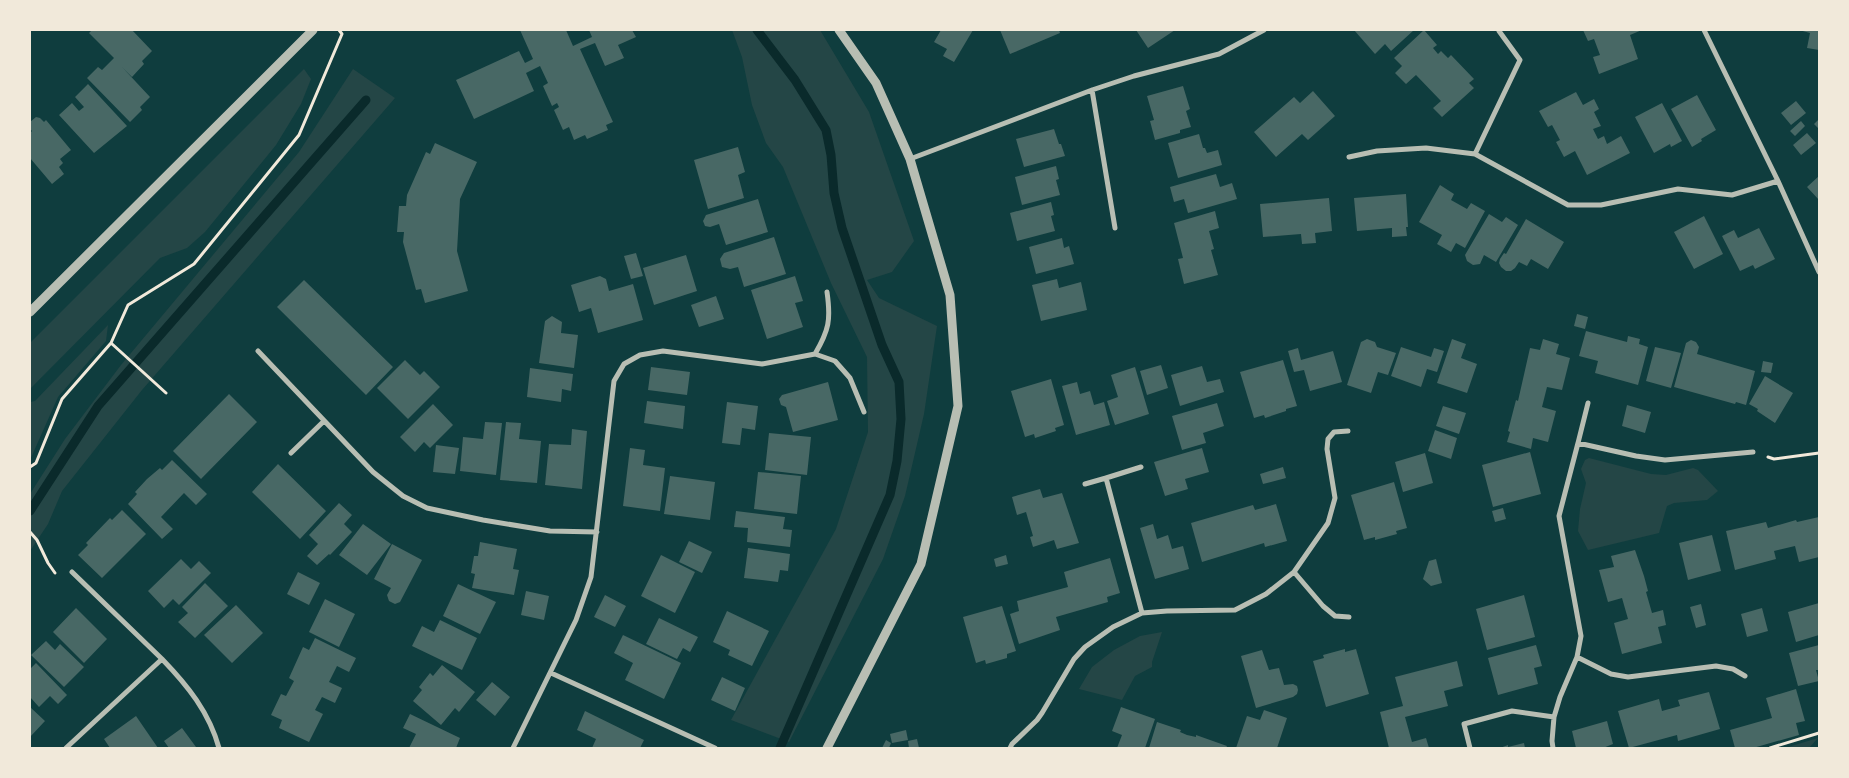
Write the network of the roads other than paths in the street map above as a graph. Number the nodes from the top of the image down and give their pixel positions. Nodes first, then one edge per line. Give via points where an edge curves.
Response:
1 (313, 30) edge
2 (839, 30) edge
3 (1264, 30) edge
4 (1704, 30) edge
5 (1498, 31) edge
6 (1092, 90) junction
7 (1475, 154) junction
8 (1349, 157) dead end
9 (910, 158) junction
10 (1778, 181) junction
11 (1115, 228) dead end
12 (1819, 272) edge
13 (827, 292) dead end
14 (30, 312) edge
15 (258, 351) dead end
16 (815, 354) junction
17 (1588, 403) dead end
18 (864, 412) dead end
19 (324, 421) junction
20 (1348, 431) dead end
21 (1578, 443) junction
22 (1753, 452) road end
23 (291, 453) dead end
24 (1141, 467) dead end
25 (1106, 478) junction
26 (1085, 484) dead end
27 (597, 532) junction
28 (72, 572) dead end
29 (1294, 572) junction
30 (1142, 613) junction
31 (1349, 617) dead end
32 (1577, 657) junction
33 (162, 659) junction
34 (551, 673) junction
35 (1745, 676) dead end
36 (1554, 717) junction
37 (66, 748) edge
38 (219, 748) edge
39 (514, 748) edge
40 (715, 748) edge
41 (827, 748) edge
42 (1010, 748) edge
43 (1470, 748) edge
44 (1553, 748) edge

1 - 14 street
2 - 9 street via 876,83
3 - 6 street via 1219,54
4 - 10 street
5 - 7 street via 1520,60
6 - 9 street
6 - 11 street
7 - 8 street via 1426,148 1377,151
7 - 10 street via 1568,205 1601,205 1678,189 1732,195
9 - 41 street via 950,294 958,406 921,564
10 - 12 street
13 - 16 street via 830,312 827,334
15 - 19 street
16 - 18 street via 835,361 850,378
16 - 27 street via 762,364 663,351 640,355 624,364 614,380
17 - 21 street
19 - 23 street
19 - 27 street via 373,472 403,496 427,508 550,531
20 - 29 street via 1334,432 1328,439 1335,498 1328,523
21 - 22 street via 1665,460
21 - 32 street via 1559,516 1581,636
24 - 25 street
25 - 26 street
25 - 30 street
27 - 34 street via 591,577 576,620
28 - 33 street
29 - 30 street via 1266,594 1235,610
29 - 31 street via 1335,616
30 - 42 street via 1113,627 1085,647 1074,659 1037,720
32 - 35 street via 1611,674 1628,677 1716,666 1733,669
32 - 36 street
33 - 37 street
33 - 38 street via 206,713
34 - 39 street
34 - 40 street
36 - 43 street via 1512,711 1464,724
36 - 44 street

